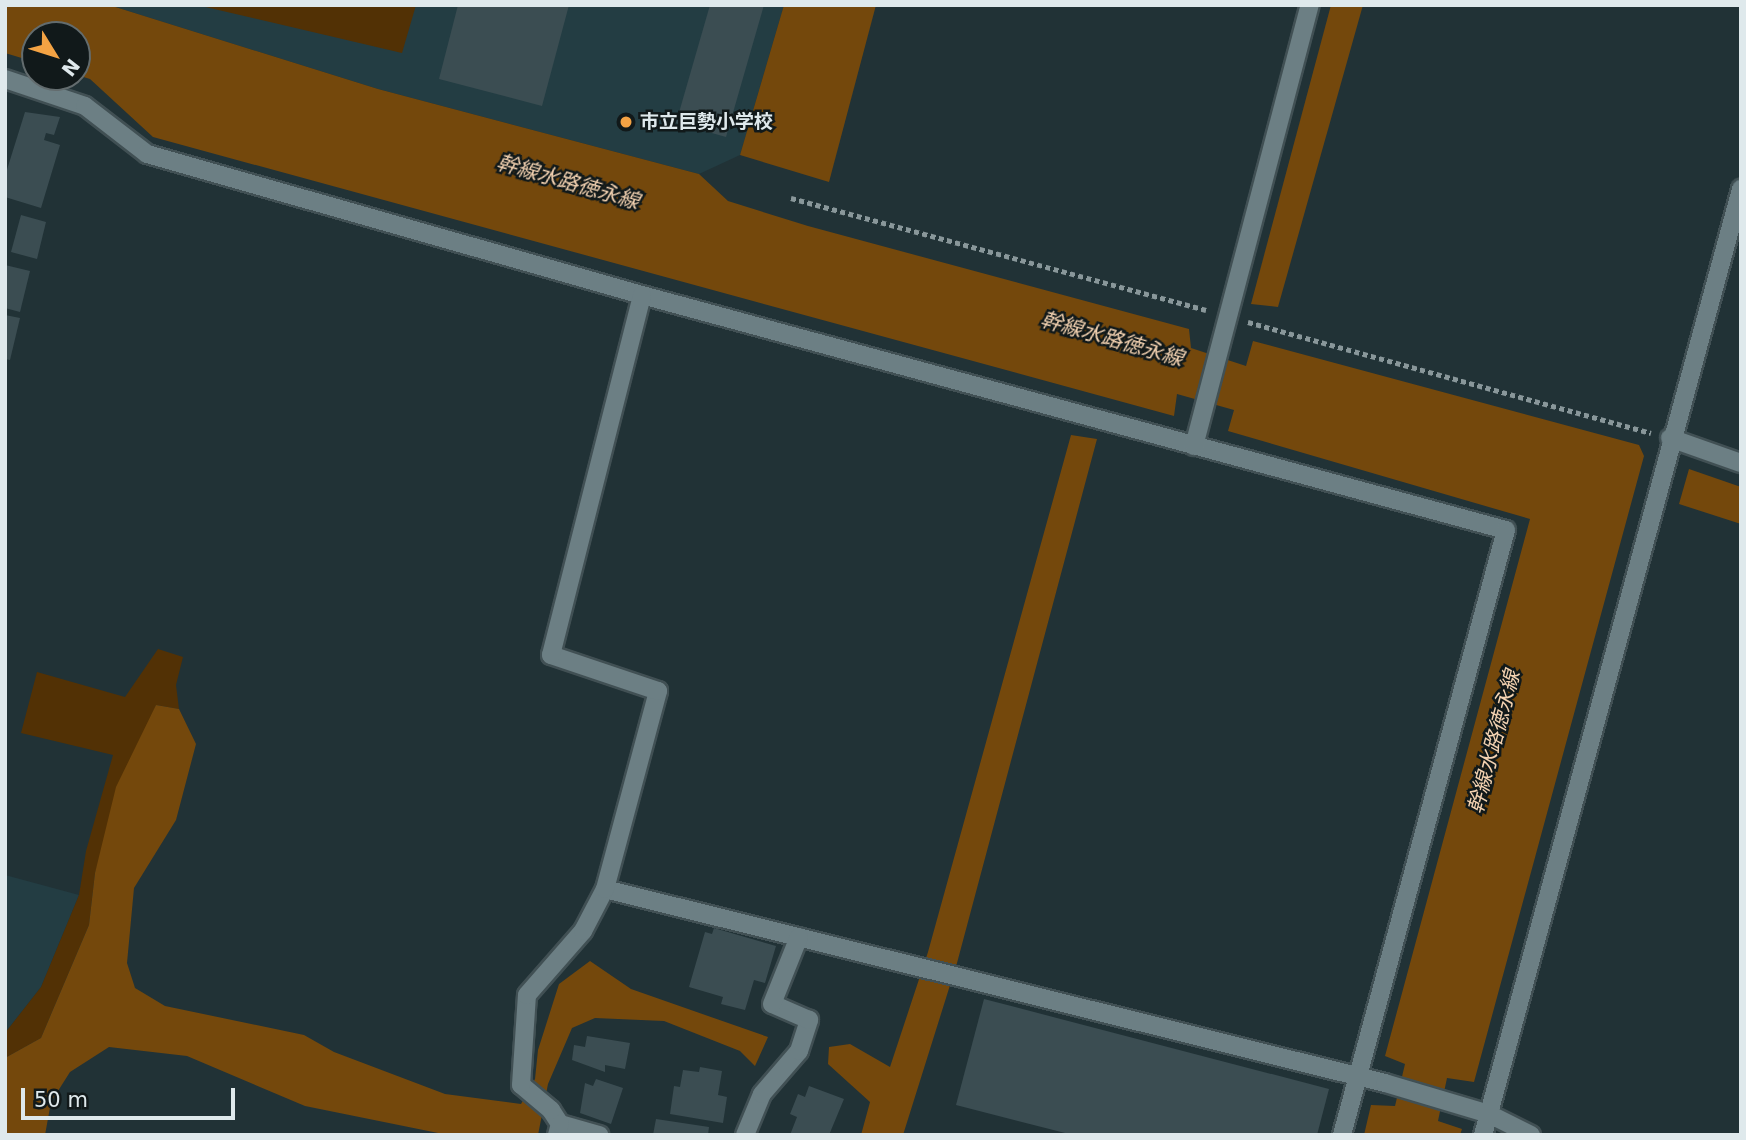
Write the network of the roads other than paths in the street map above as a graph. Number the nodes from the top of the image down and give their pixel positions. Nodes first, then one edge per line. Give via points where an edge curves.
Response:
1 (1310, 5) edge
2 (5, 79) edge
3 (1741, 188) edge
4 (642, 295) junction
5 (1671, 438) junction
6 (1194, 446) junction
7 (1741, 463) edge
8 (605, 889) junction
9 (799, 937) junction
10 (1358, 1078) junction
11 (1489, 1114) junction
12 (556, 1123) edge
13 (600, 1135) edge
14 (746, 1135) edge
15 (1342, 1135) edge
16 (1483, 1135) edge
17 (1531, 1135) edge

1 - 6 street
2 - 4 street via 85,106 147,154
3 - 5 street
4 - 6 street
4 - 8 street via 551,655 658,691
5 - 7 street
5 - 11 street
6 - 10 street via 1506,530
8 - 9 street
8 - 12 street via 583,931 527,995 521,1085
9 - 10 street
9 - 14 street via 772,1004 810,1020 799,1051 762,1094
10 - 11 street
10 - 15 street
11 - 16 street
11 - 17 street
12 - 13 street

